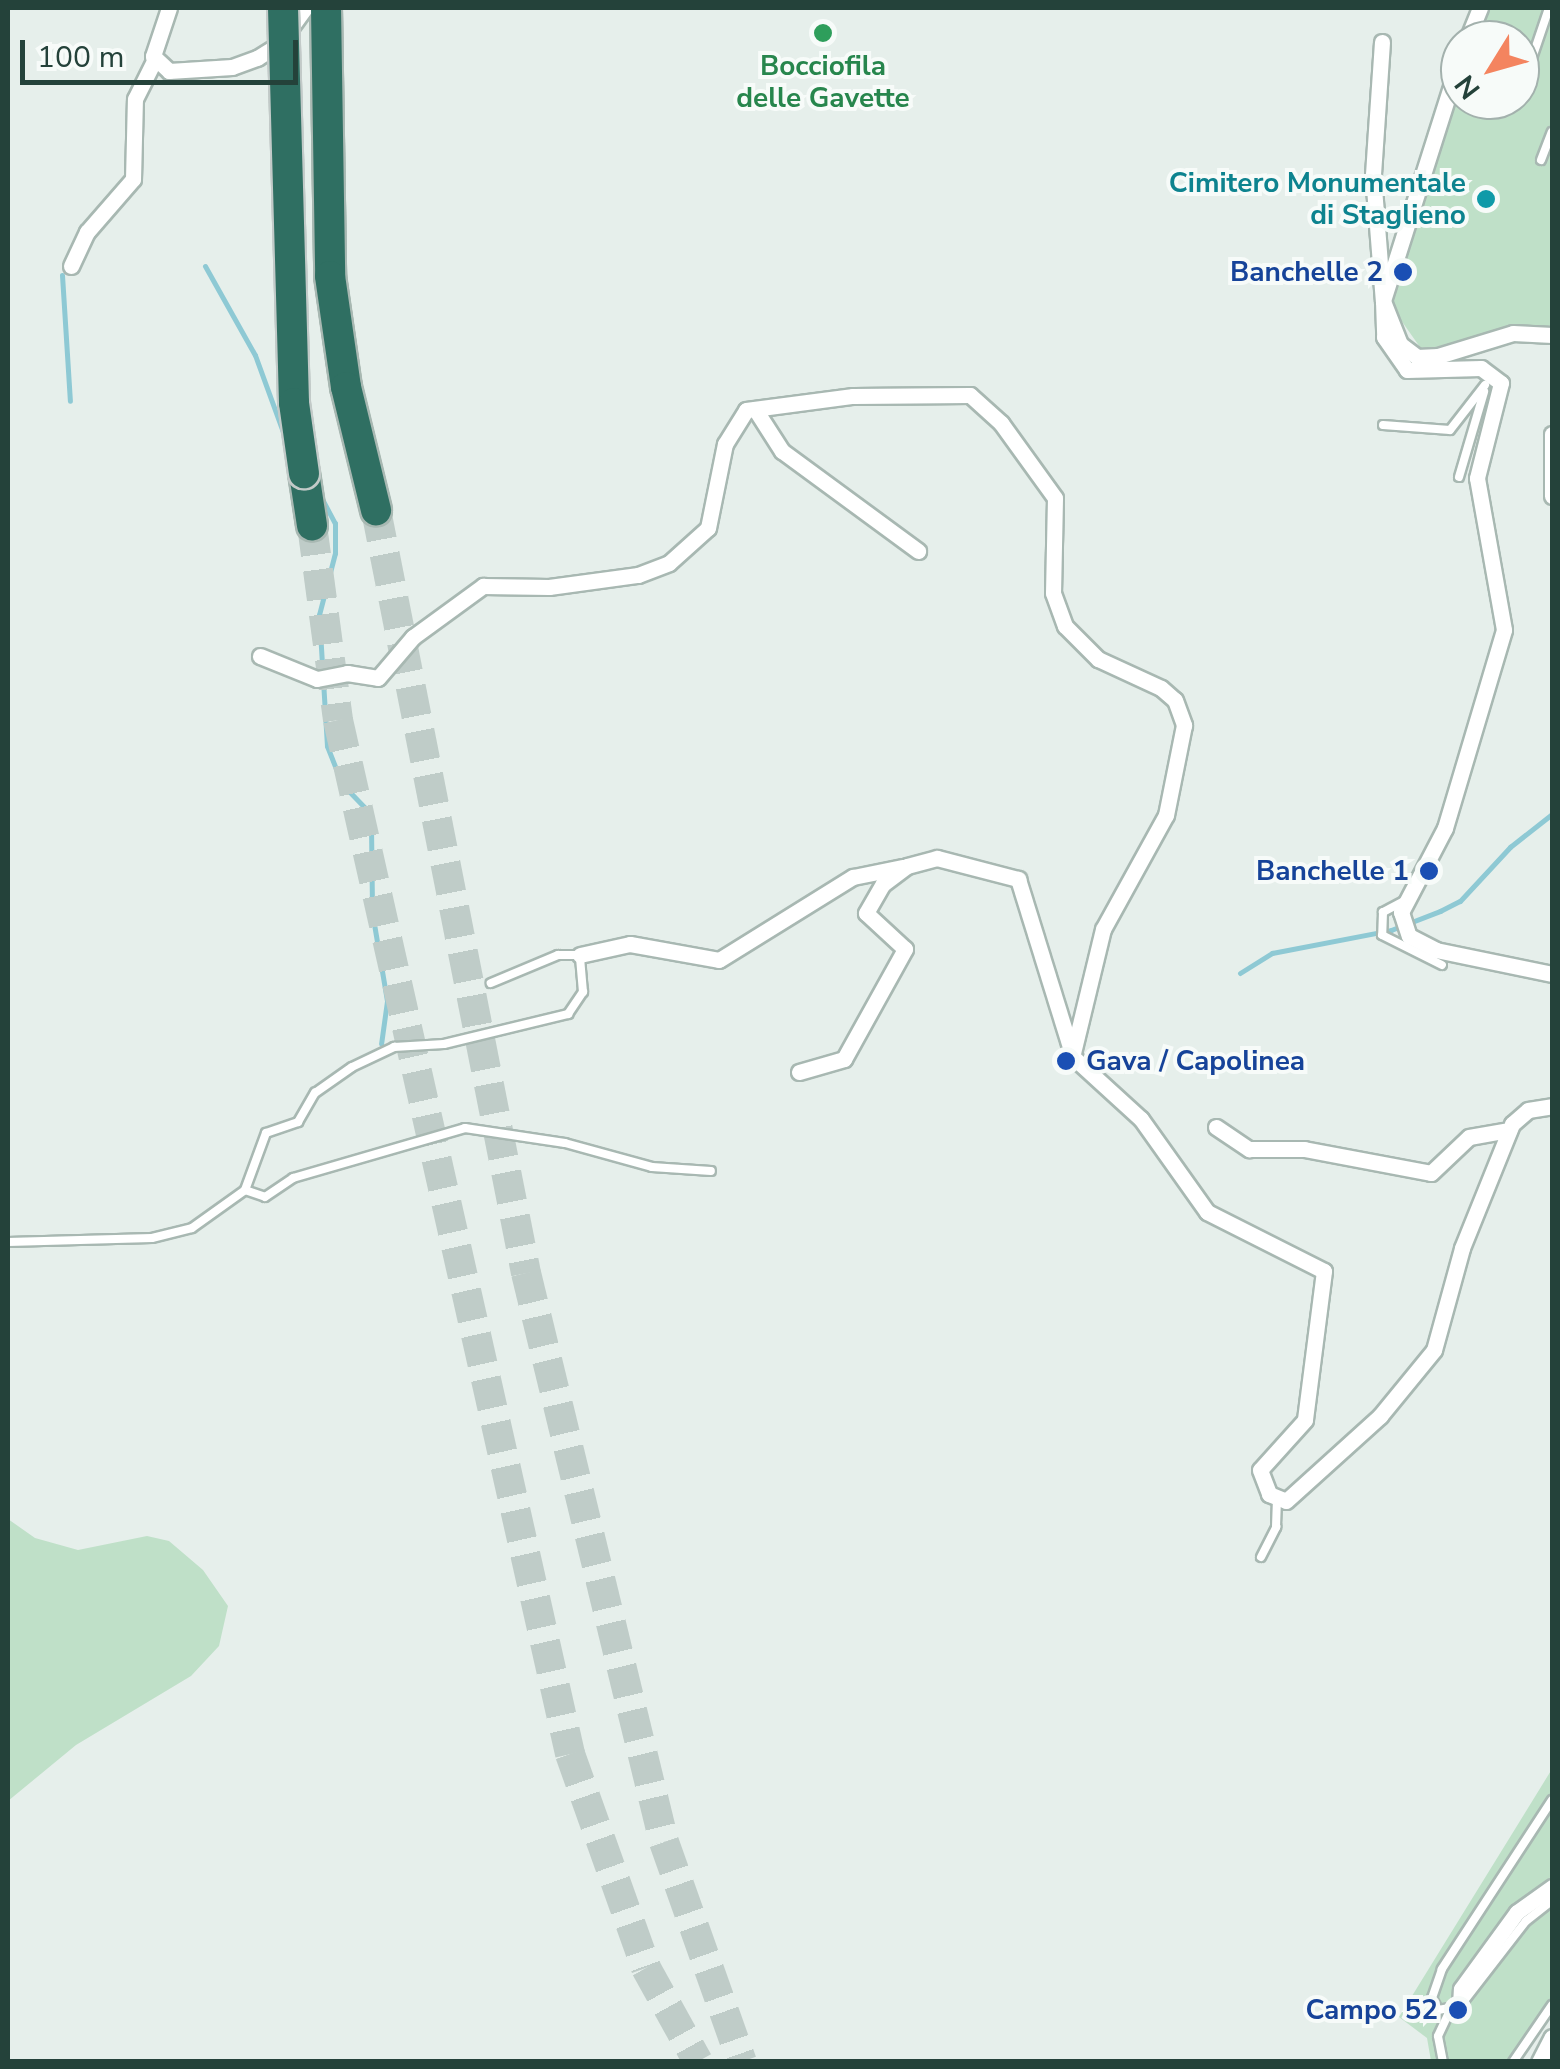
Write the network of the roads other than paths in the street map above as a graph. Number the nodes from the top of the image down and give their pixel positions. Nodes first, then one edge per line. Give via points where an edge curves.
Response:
1 (170, 8) edge
2 (283, 8) edge
3 (305, 8) edge
4 (326, 8) edge
5 (1382, 42) dead end
6 (154, 62) junction
7 (1440, 120) edge
8 (1552, 132) edge
9 (1540, 160) dead end
10 (71, 266) dead end
11 (1383, 301) junction
12 (1552, 335) edge
13 (1481, 368) junction
14 (1485, 385) junction
15 (754, 409) junction
16 (1382, 425) dead end
17 (1552, 434) edge
18 (1459, 477) dead end
19 (1552, 496) edge
20 (376, 510) tunnel mouth
21 (312, 525) tunnel mouth
22 (918, 551) dead end
23 (260, 656) dead end
24 (907, 866) junction
25 (1404, 901) junction
26 (580, 955) junction
27 (1442, 965) dead end
28 (1552, 974) edge
29 (491, 984) dead end
30 (1073, 1057) junction
31 (799, 1072) dead end
32 (1552, 1106) edge
33 (1216, 1127) dead end
34 (1509, 1130) junction
35 (711, 1170) dead end
36 (245, 1190) junction
37 (8, 1242) edge
38 (1277, 1498) junction
39 (1261, 1557) dead end
40 (1552, 1800) edge
41 (1552, 1888) edge
42 (1552, 1901) edge
43 (1552, 2005) edge
44 (1454, 2009) junction
45 (1552, 2036) edge
46 (1443, 2062) edge
47 (1513, 2062) edge
48 (1539, 2062) edge

1 - 6 street
2 - 21 highway, bridge via 294,402
3 - 6 street via 278,45 232,67 169,71
4 - 20 highway via 330,276
5 - 11 street via 1373,158
6 - 10 street via 136,99 133,178 87,232
7 - 11 street
8 - 9 lane
11 - 12 street via 1400,344 1417,357 1513,334
11 - 13 street via 1384,337 1407,370
13 - 14 lane
13 - 25 street via 1501,383 1476,478 1504,610 1502,641 1445,828
14 - 16 lane via 1450,430
14 - 18 lane
15 - 22 street via 782,452
15 - 23 street via 738,415 730,432 708,528 669,563 638,575 550,587 483,586 414,636 378,678 347,673 317,679
15 - 30 street via 853,396 963,394 1001,423 1055,498 1052,593 1065,626 1098,659 1175,700 1184,725 1166,815 1103,928
17 - 19 street
24 - 26 street via 852,877 719,960 630,944
24 - 30 street via 937,858 1008,875 1026,890
24 - 31 street via 866,906 870,920 904,944 886,985 844,1059
25 - 27 lane via 1383,912 1382,935
25 - 28 street via 1403,924 1414,940
26 - 29 lane via 558,955
26 - 36 lane via 583,992 568,1014 444,1044 394,1047 352,1067 315,1093 298,1122 266,1132
30 - 38 street via 1141,1119 1207,1212 1324,1270 1306,1420 1260,1470
32 - 34 street via 1528,1110
33 - 34 street via 1249,1149 1304,1148 1430,1173 1461,1142
34 - 38 street via 1462,1248 1434,1350 1306,1489 1295,1499
35 - 36 lane via 652,1167 565,1143 465,1128 292,1178 265,1197
36 - 37 lane via 192,1228 152,1238
38 - 39 lane via 1276,1527
40 - 44 lane via 1442,1969 1432,1998 1438,2010
41 - 44 street via 1517,1912 1461,1989
42 - 44 lane via 1526,1921
43 - 47 lane
44 - 46 lane via 1438,2036
45 - 48 street

